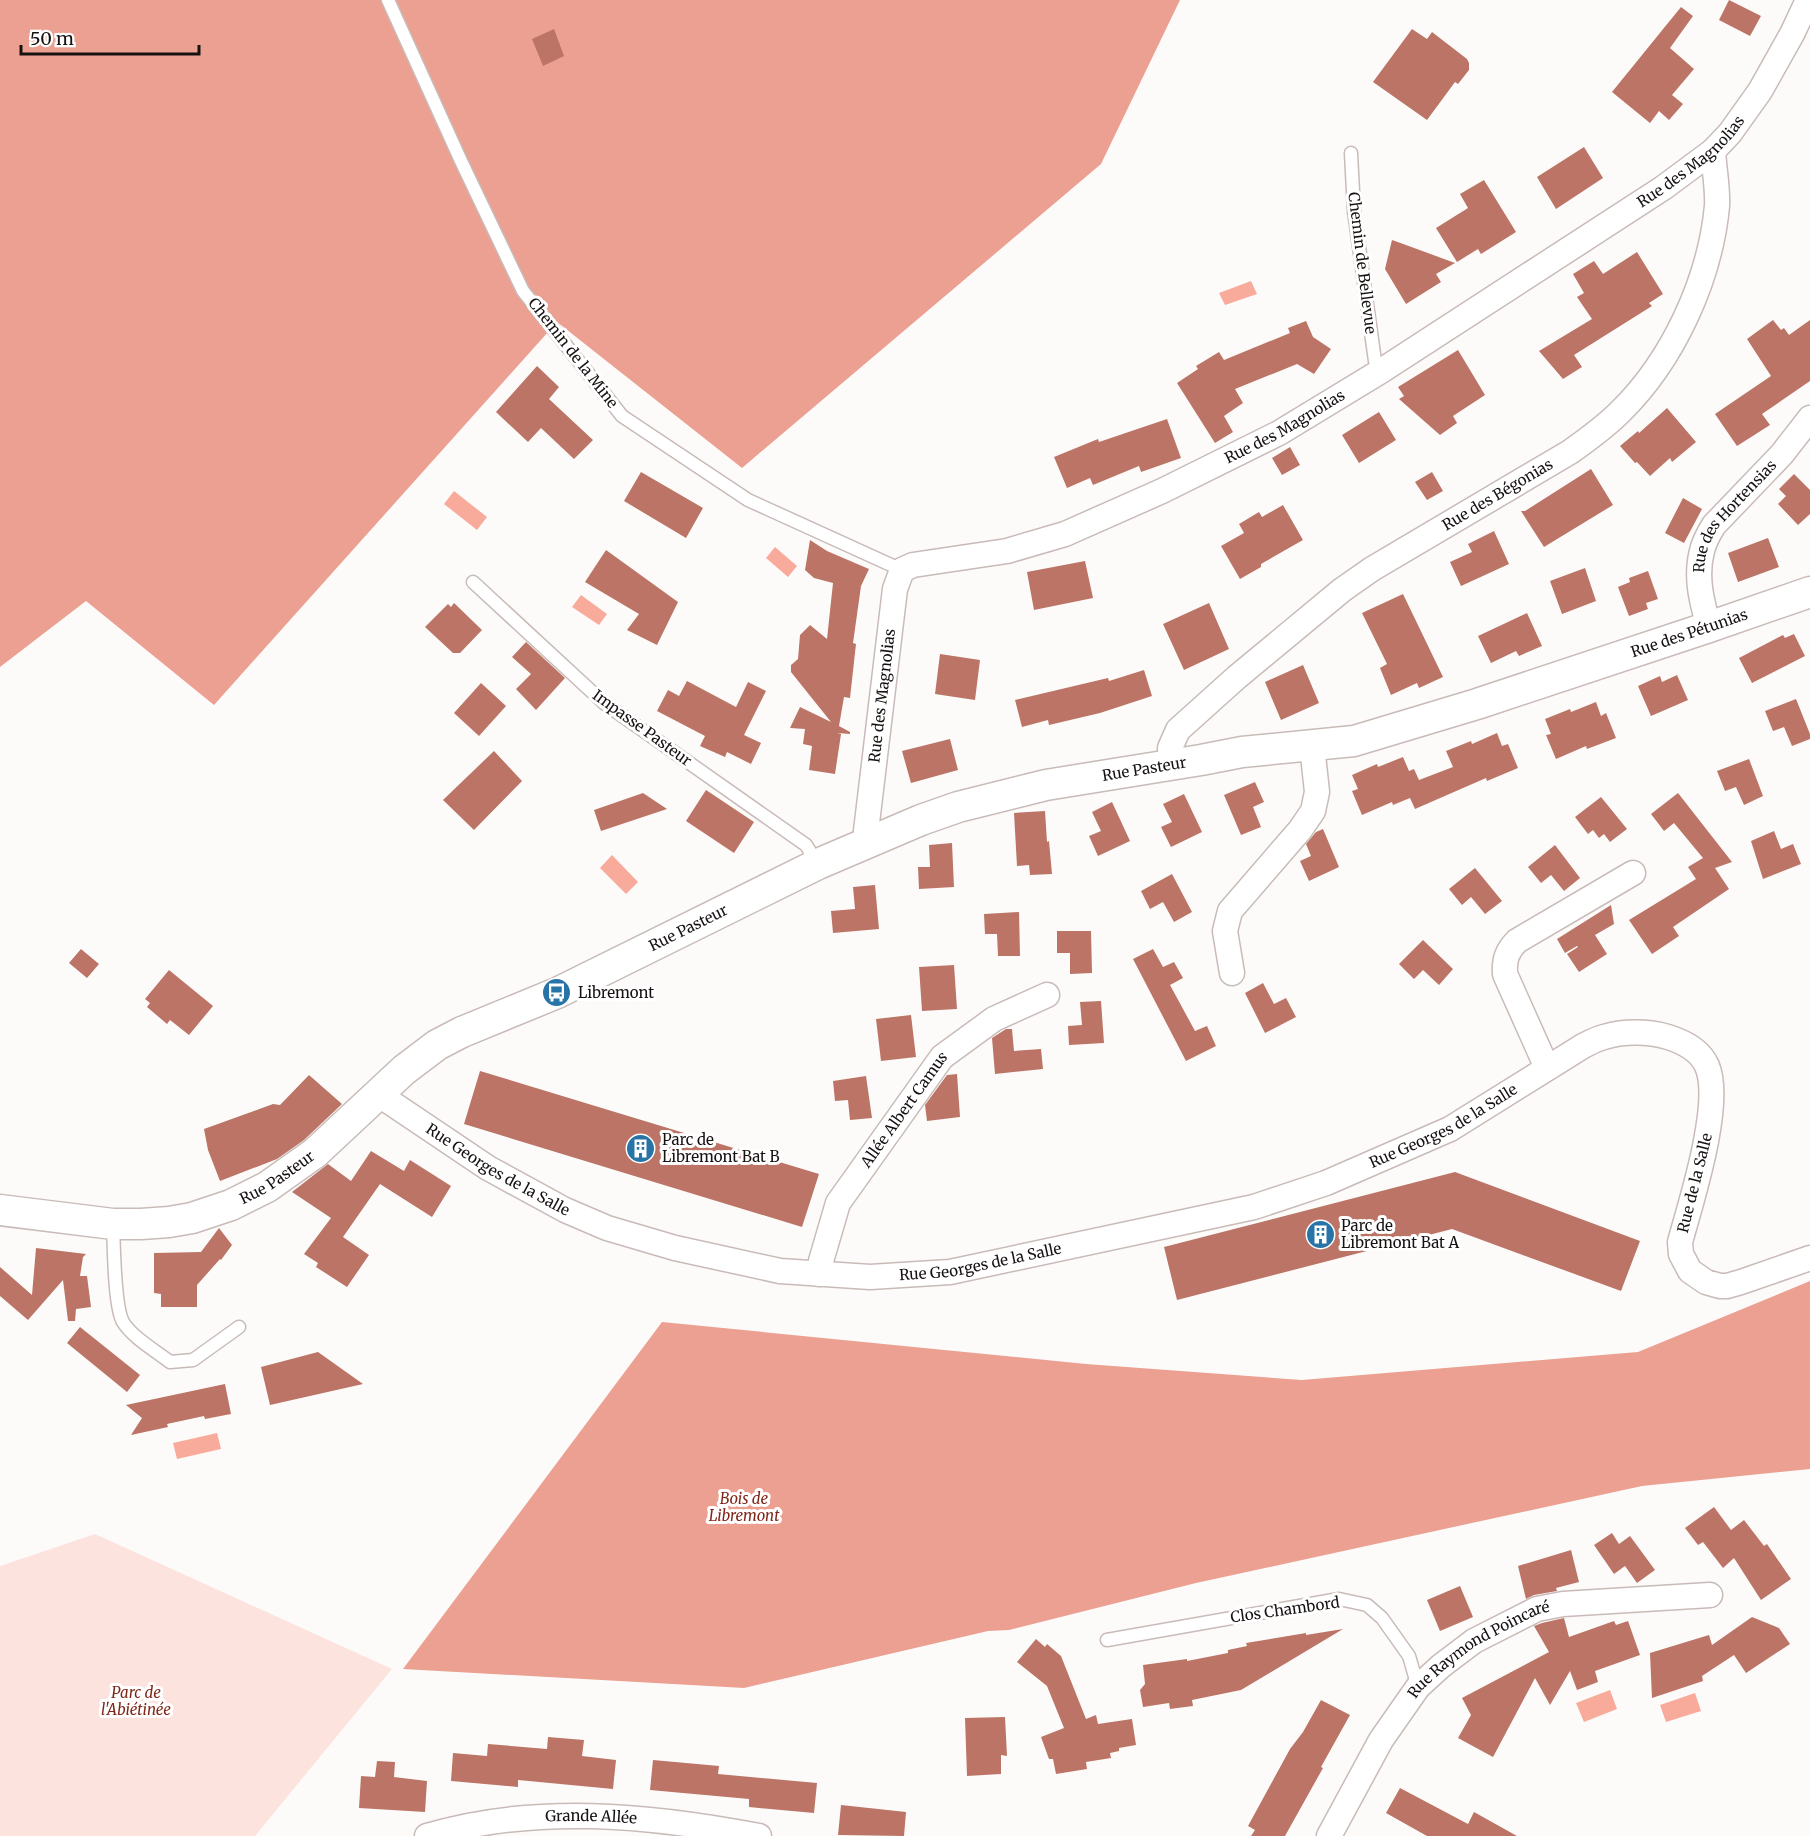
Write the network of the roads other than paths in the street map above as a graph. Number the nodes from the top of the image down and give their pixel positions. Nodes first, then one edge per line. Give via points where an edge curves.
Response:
1 (388, 0) edge
2 (1808, 0) edge
3 (1713, 151) junction
4 (1351, 153) dead end
5 (1381, 371) junction
6 (1810, 418) edge
7 (902, 570) junction
8 (473, 582) dead end
9 (1810, 592) edge
10 (1709, 627) junction
11 (1426, 719) joint
12 (1312, 746) junction
13 (1171, 764) junction
14 (870, 842) junction
15 (818, 864) junction
16 (1633, 873) dead end
17 (1232, 973) dead end
18 (1047, 995) dead end
19 (1583, 1046) joint
20 (1547, 1068) junction
21 (378, 1094) junction
22 (0, 1210) edge
23 (113, 1224) junction
24 (1810, 1258) edge
25 (819, 1274) junction
26 (239, 1327) dead end
27 (1710, 1595) dead end
28 (1107, 1640) dead end
29 (1418, 1687) junction
30 (1338, 1833) edge
31 (427, 1836) edge
32 (759, 1836) edge

1 - 7 lane, Chemin de la Mine via 524,291 622,416 748,500
2 - 3 street, Rue des Magnolias via 1760,91
3 - 5 street, Rue des Magnolias via 1663,188
3 - 13 street, Rue des Bégonias via 1717,204 1702,275 1684,320 1647,382 1598,432 1570,452 1372,568 1342,590 1178,730 1170,748
4 - 5 lane, Chemin de Bellevue via 1354,211 1375,361
5 - 7 street, Rue des Magnolias via 1279,434 1065,534 1007,552
6 - 10 street, Rue des Hortensias via 1782,454 1714,525 1707,538 1699,577
7 - 14 street, Rue des Magnolias via 895,589 867,819
8 - 15 lane, Impasse Pasteur via 604,703 806,845
9 - 10 street, Rue des Pétunias
10 - 11 street, Rue des Pétunias
11 - 12 street, Rue Pasteur via 1354,741
12 - 13 street, Rue Pasteur
12 - 17 street via 1317,792 1314,811 1230,911 1225,931
13 - 14 street, Rue Pasteur via 1046,785 957,807
14 - 15 street, Rue Pasteur
15 - 21 street, Rue Pasteur via 557,993 437,1045
16 - 20 street via 1508,950 1505,974
18 - 25 street, Allée Albert Camus via 994,1019 942,1057 838,1203
19 - 20 street, Rue Georges de la Salle
19 - 24 street, Rue de la Salle via 1605,1036 1662,1035 1690,1046 1707,1064 1711,1092 1709,1123 1680,1242 1690,1271 1706,1282 1727,1286
20 - 25 street, Rue Georges de la Salle via 1450,1129 1326,1183 1254,1207 950,1272 870,1277
21 - 23 street, Rue Pasteur via 315,1153 284,1177 248,1197 180,1220
21 - 25 street, Rue Georges de la Salle via 488,1168 565,1210 608,1228 757,1266
22 - 23 street, Rue Pasteur
23 - 26 lane via 119,1310 132,1333 170,1362 193,1360
27 - 29 street, Rue Raymond Poincaré via 1537,1609 1474,1641
28 - 29 lane, Clos Chambord via 1339,1599 1367,1605 1382,1618 1409,1656
29 - 30 street, Rue Raymond Poincaré via 1381,1740
31 - 32 street, Grande Allée via 530,1816 657,1819

